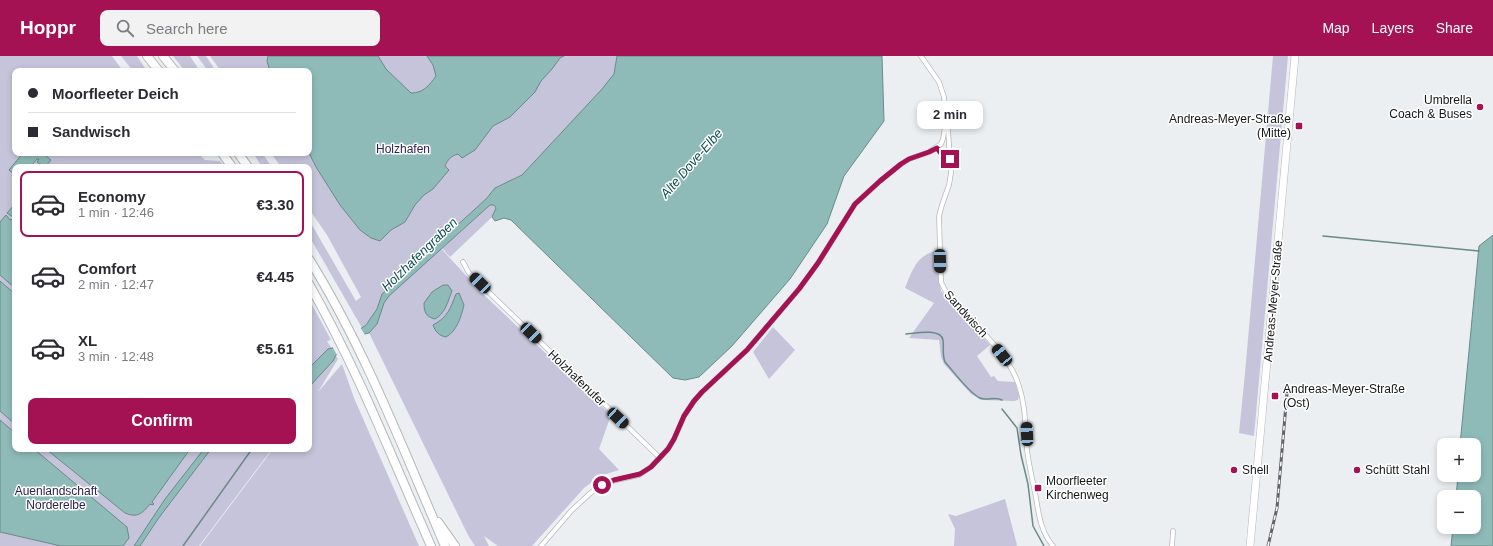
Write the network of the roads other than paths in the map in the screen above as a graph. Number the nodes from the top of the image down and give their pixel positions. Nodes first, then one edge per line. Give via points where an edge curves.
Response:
1 (147, 56) edge
2 (163, 56) edge
3 (921, 56) edge
4 (1295, 56) edge
5 (157, 68) edge
6 (173, 68) edge
7 (946, 121) junction
8 (937, 148) junction
9 (951, 166) junction
10 (463, 262) dead end
11 (312, 264) edge
12 (312, 290) edge
13 (660, 458) junction
14 (429, 510) junction
15 (1173, 531) dead end
16 (431, 546) edge
17 (445, 546) edge
18 (455, 546) edge
19 (541, 546) edge
20 (1053, 546) edge
21 (1172, 546) edge
22 (1250, 546) edge

1 - 5 highway
2 - 6 highway
3 - 7 street via 943,91
4 - 22 main road, Andreas-Meyer-Straße
7 - 8 street via 943,139
7 - 9 street, Sandwisch
8 - 9 street
8 - 13 street via 901,164 855,204 799,289 747,350 694,401 674,439
9 - 20 street, Sandwisch via 949,185 939,216 941,282 950,298 1002,355 1017,380 1023,402 1040,521 1045,535
10 - 13 street, Holzhafenufer via 469,273
11 - 14 highway via 355,342
12 - 16 highway via 359,382
13 - 19 street via 640,474 608,482 594,490 572,510
14 - 17 highway
14 - 18 highway
15 - 21 street

